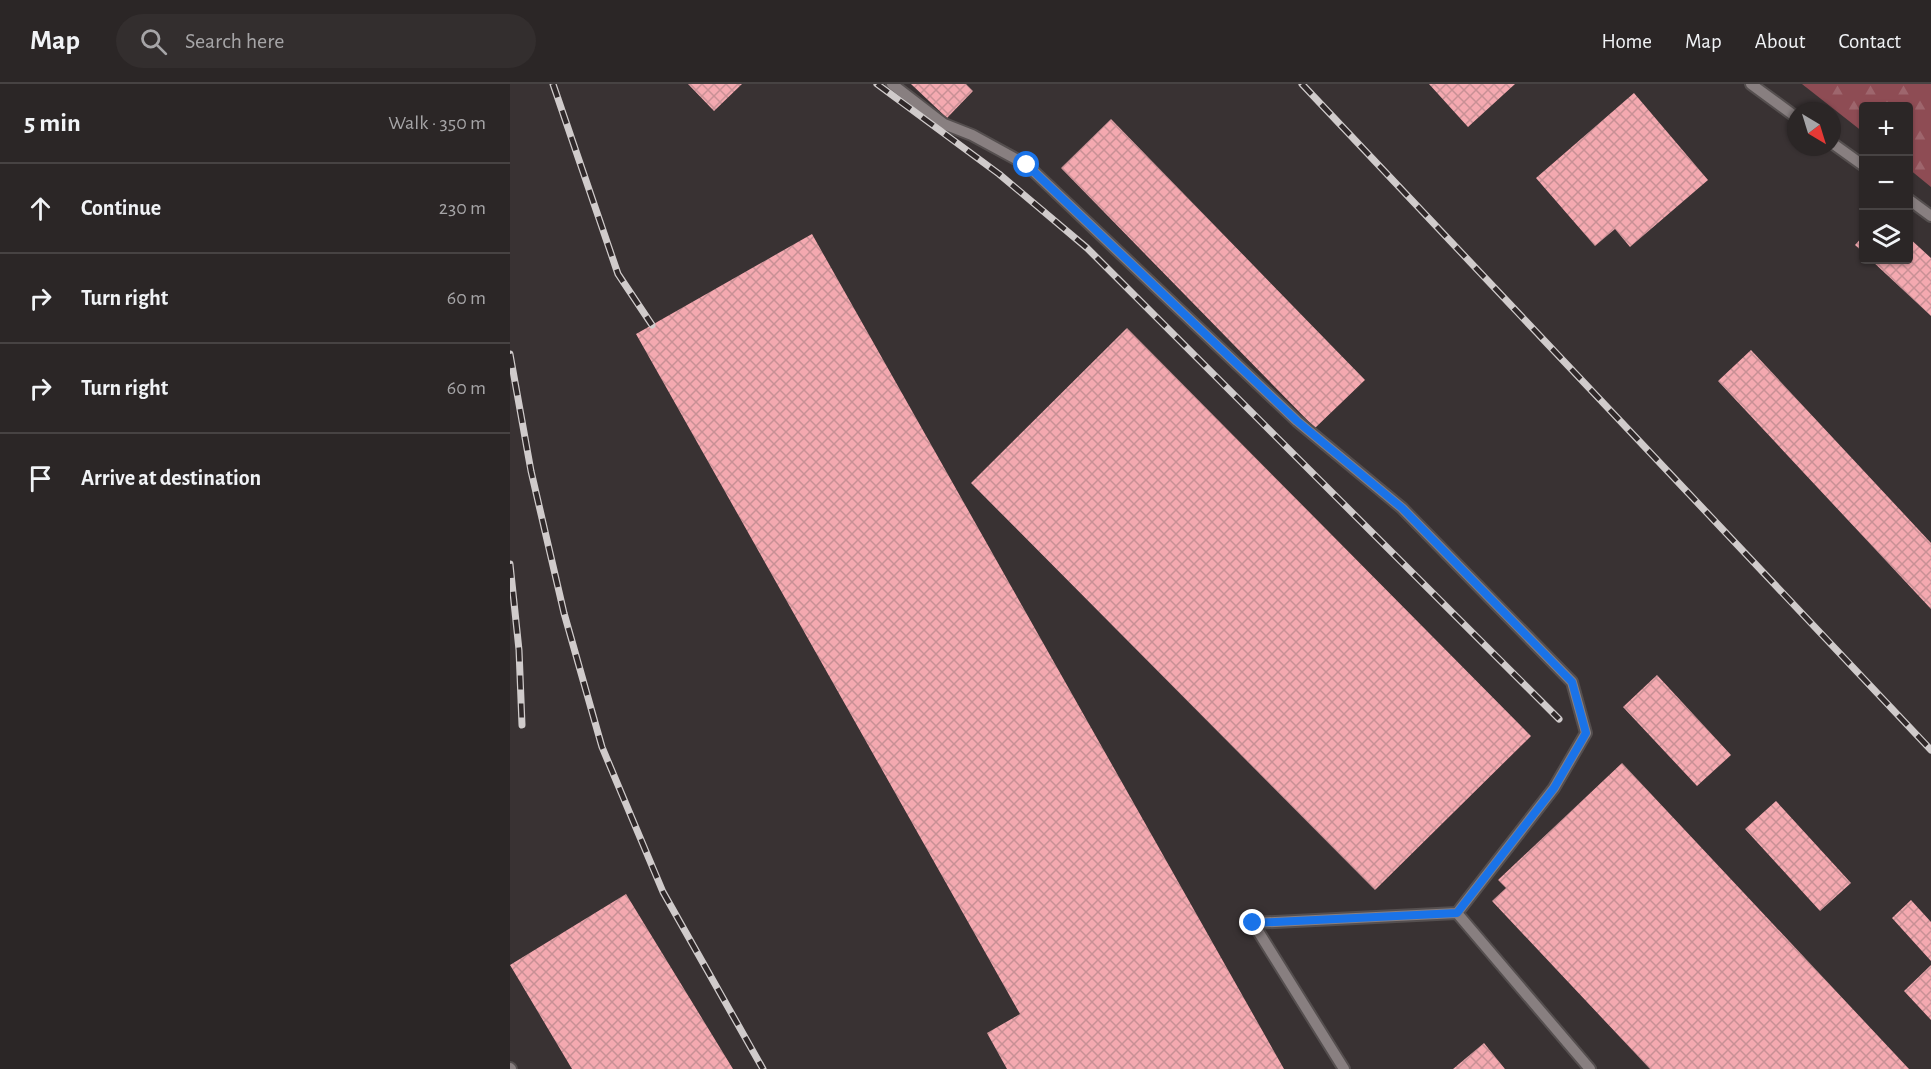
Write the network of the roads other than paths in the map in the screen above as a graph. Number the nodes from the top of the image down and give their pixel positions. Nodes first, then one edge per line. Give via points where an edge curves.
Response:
1 (892, 84) edge
2 (1751, 84) edge
3 (1787, 110) edge
4 (1841, 150) edge
5 (1859, 163) edge
6 (1913, 203) edge
7 (1931, 216) edge
8 (1457, 913) junction
9 (1344, 1069) edge
10 (1590, 1069) edge

1 - 8 lane via 944,124 1027,165 1297,421 1402,508 1572,682 1586,733 1554,788
2 - 3 lane
4 - 5 lane
6 - 7 lane
8 - 9 lane via 1253,923
8 - 10 lane

